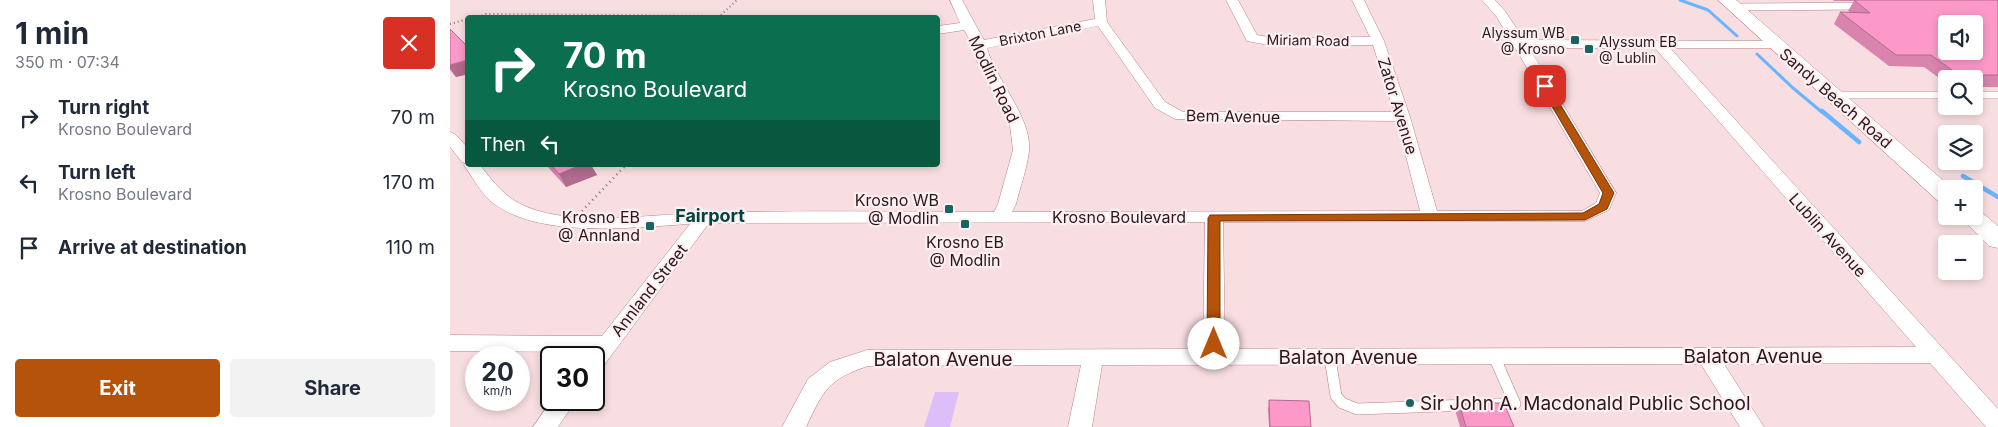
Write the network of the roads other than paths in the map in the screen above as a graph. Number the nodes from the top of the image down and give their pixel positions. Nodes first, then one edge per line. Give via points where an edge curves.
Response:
1 (956, 0) edge
2 (1098, 0) edge
3 (1232, 0) edge
4 (1358, 0) edge
5 (1488, 0) edge
6 (1775, 0) edge
7 (1729, 3) edge
8 (1783, 6) junction
9 (1871, 6) edge
10 (1101, 22) junction
11 (968, 26) junction
12 (940, 30) edge
13 (1378, 41) junction
14 (1520, 44) junction
15 (1659, 44) junction
16 (1775, 44) junction
17 (980, 45) junction
18 (1833, 95) junction
19 (1938, 95) edge
20 (1983, 95) edge
21 (1998, 95) edge
22 (1403, 117) junction
23 (450, 137) edge
24 (465, 155) edge
25 (474, 167) edge
26 (1938, 187) edge
27 (1001, 216) junction
28 (1430, 216) junction
29 (704, 218) junction
30 (1214, 218) junction
31 (1981, 225) edge
32 (1998, 240) edge
33 (450, 343) edge
34 (607, 344) junction
35 (605, 347) edge
36 (1707, 355) junction
37 (1935, 355) junction
38 (1494, 356) junction
39 (1093, 358) junction
40 (1214, 358) junction
41 (1330, 358) junction
42 (556, 411) edge
43 (1998, 425) edge
44 (544, 427) edge
45 (794, 427) edge
46 (1080, 427) edge
47 (1752, 427) edge

1 - 11 street, Modlin Road
2 - 10 street, Bem Avenue
3 - 13 street, Miriam Road via 1252,38 1274,42
4 - 13 street, Zator Avenue
5 - 14 street, Krosno Boulevard
6 - 8 lane
7 - 8 lane
7 - 16 street, Sandy Beach Road
8 - 9 lane
10 - 17 street, Brixton Lane
10 - 22 street, Bem Avenue via 1160,105 1180,116
11 - 12 street
11 - 17 street, Modlin Road
13 - 22 street, Zator Avenue
14 - 15 street
14 - 28 street, Krosno Boulevard via 1608,193 1604,206 1585,216
15 - 16 street
15 - 37 street, Lublin Avenue
16 - 18 street, Sandy Beach Road
17 - 27 street, Modlin Road via 984,61 1018,126 1022,150
18 - 19 lane
18 - 26 street, Sandy Beach Road
20 - 21 lane
22 - 28 street, Zator Avenue
23 - 24 street
25 - 29 street, Krosno Boulevard via 500,200 532,216 571,222
27 - 29 street, Krosno Boulevard
27 - 30 street, Krosno Boulevard
28 - 30 street, Krosno Boulevard
29 - 34 street, Annland Street
30 - 40 street
31 - 32 street
33 - 34 street
34 - 35 street, Annland Street
36 - 37 street, Balaton Avenue
36 - 38 street, Balaton Avenue
36 - 47 street
37 - 43 street, Lublin Avenue
38 - 41 street, Balaton Avenue
38 - 41 lane via 1515,404 1357,409 1342,404 1336,396
39 - 40 street, Balaton Avenue
39 - 45 street, Balaton Avenue via 867,358 838,368 816,385
39 - 46 street
40 - 41 street, Balaton Avenue
42 - 44 street

